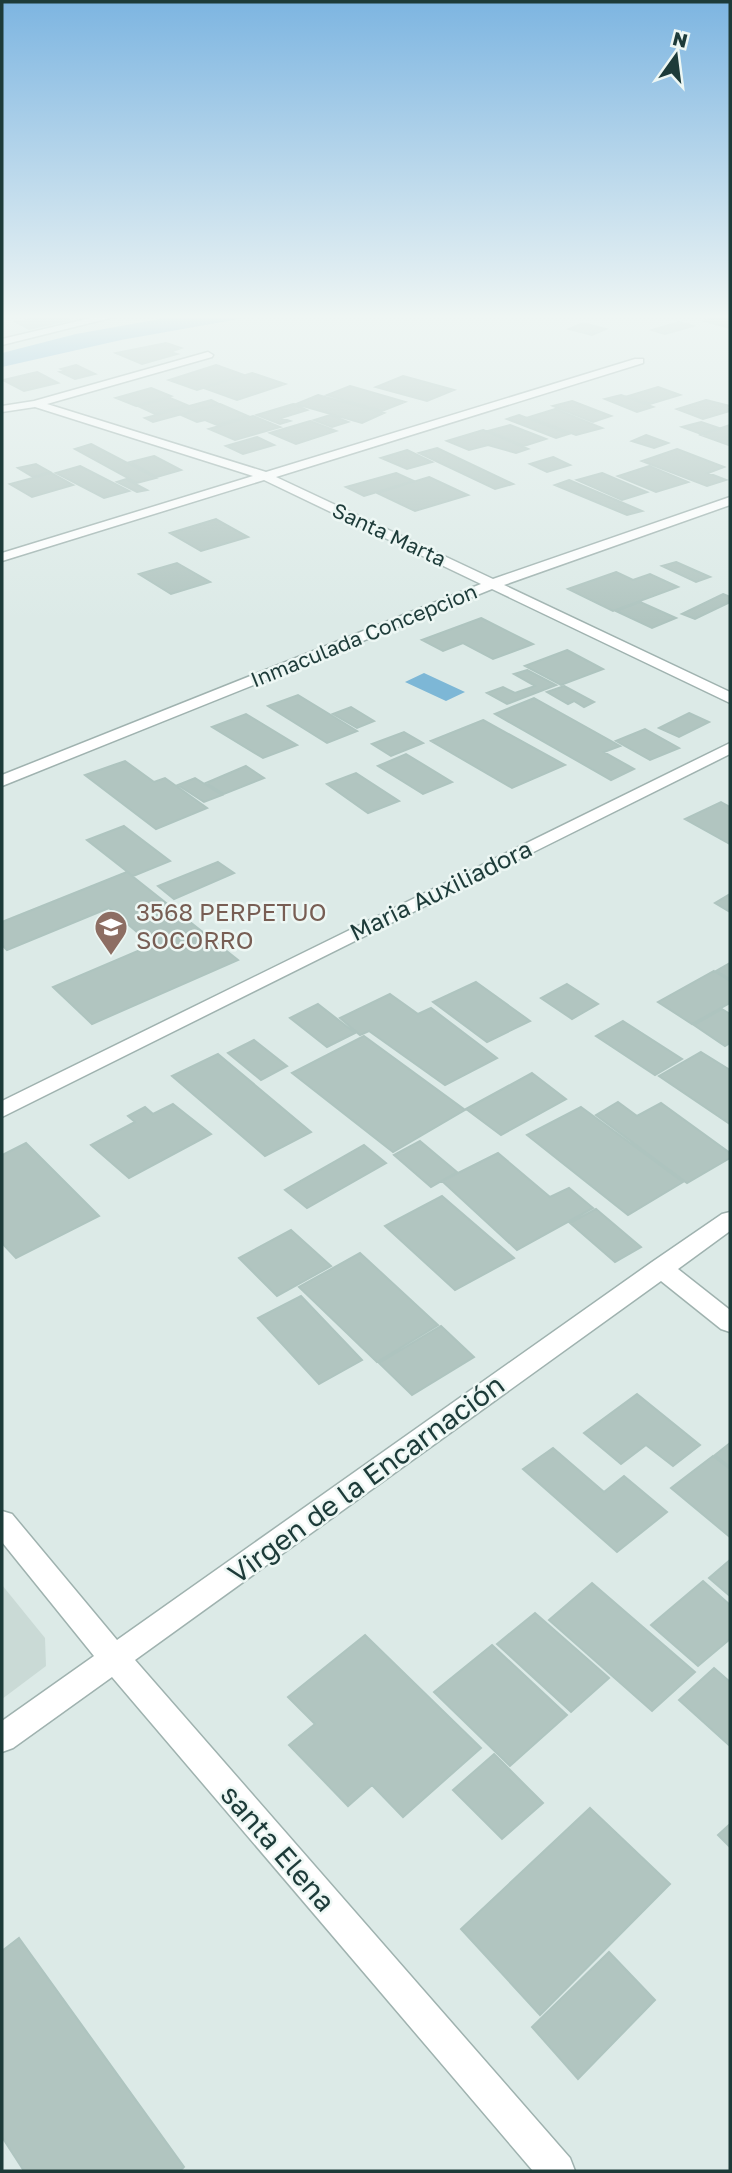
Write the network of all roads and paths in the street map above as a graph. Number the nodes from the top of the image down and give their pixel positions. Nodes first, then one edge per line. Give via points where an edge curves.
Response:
1 (86, 418) edge
2 (450, 418) edge
3 (263, 475) junction
4 (730, 501) edge
5 (2, 557) edge
6 (493, 584) junction
7 (730, 698) edge
8 (730, 748) edge
9 (2, 781) edge
10 (2, 1110) edge
11 (730, 1220) edge
12 (660, 1268) junction
13 (730, 1323) edge
14 (2, 1522) edge
15 (115, 1659) junction
16 (2, 1738) edge
17 (557, 2171) edge

1 - 3 street, Santa Marta
2 - 3 street
3 - 5 street
3 - 6 street, Santa Marta
4 - 6 street, Inmaculada Concepcion
6 - 7 street, Santa Marta
6 - 9 street, Inmaculada Concepcion
8 - 10 street, Maria Auxiliadora
11 - 12 street, Virgen de la Encarnación
12 - 13 street
12 - 15 street, Virgen de la Encarnación
14 - 15 street, santa Elena
15 - 16 street, Virgen de la Encarnación
15 - 17 street, santa Elena

